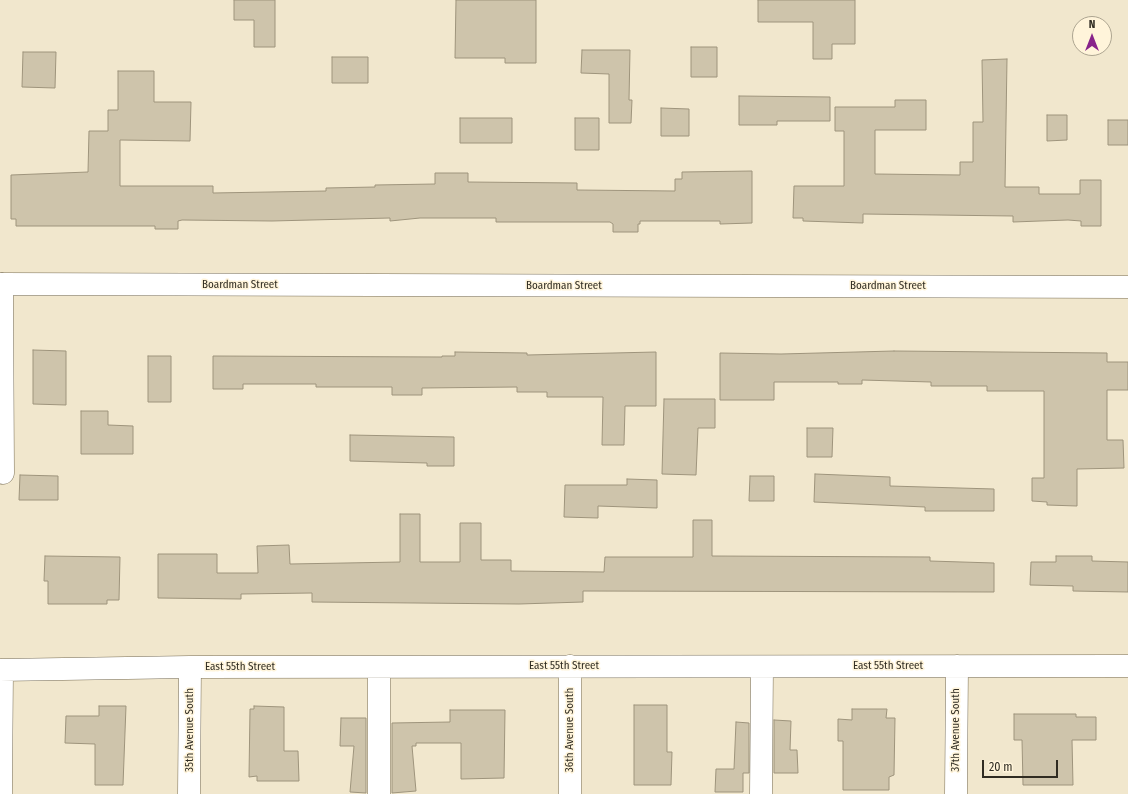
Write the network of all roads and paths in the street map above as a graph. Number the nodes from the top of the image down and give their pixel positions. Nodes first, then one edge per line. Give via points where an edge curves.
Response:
1 (1, 284) edge
2 (1128, 287) edge
3 (3, 473) dead end
4 (570, 666) junction
5 (762, 666) junction
6 (957, 666) junction
7 (1128, 666) edge
8 (190, 667) junction
9 (379, 667) junction
10 (1, 670) edge
11 (1, 794) edge
12 (189, 794) edge
13 (379, 794) edge
14 (570, 794) edge
15 (761, 794) edge
16 (956, 794) edge

1 - 2 street, Boardman Street
1 - 3 street
4 - 5 street, East 55th Street
4 - 9 street, East 55th Street
4 - 14 street, 36th Avenue South
5 - 6 street, East 55th Street
5 - 15 street
6 - 7 street, East 55th Street
6 - 16 street, 37th Avenue South
8 - 9 street, East 55th Street
8 - 10 street, East 55th Street
8 - 12 street, 35th Avenue South
9 - 13 street
10 - 11 street

